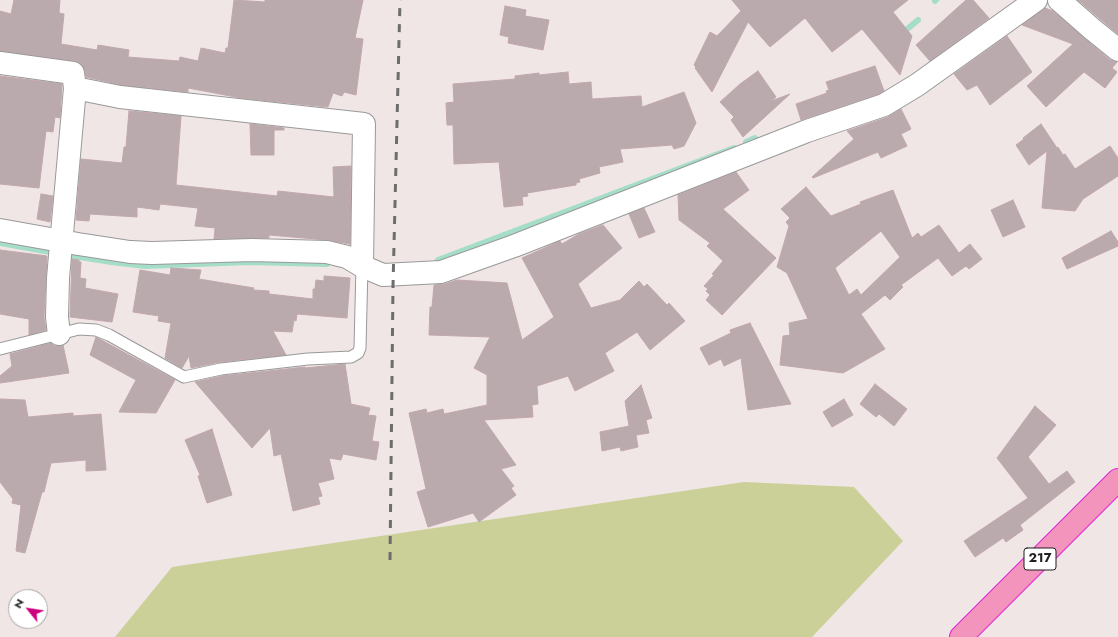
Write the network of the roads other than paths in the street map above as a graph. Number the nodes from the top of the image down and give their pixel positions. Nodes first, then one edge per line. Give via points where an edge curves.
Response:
1 (1036, 0) edge
2 (1059, 0) edge
3 (1118, 50) edge
4 (0, 63) edge
5 (75, 88) junction
6 (0, 230) edge
7 (62, 241) junction
8 (362, 266) junction
9 (59, 334) junction
10 (0, 349) edge
11 (1118, 480) edge
12 (961, 637) edge

1 - 8 street via 917,85 884,105 441,272 383,275
2 - 3 street
4 - 5 street via 73,73
5 - 7 street
5 - 8 street via 120,97 364,124
6 - 7 street
7 - 8 street via 152,253 252,250 327,252 347,257
7 - 9 street via 58,278
8 - 9 lane via 360,348 358,354 351,357 228,368 184,377 110,335 96,330 79,329
9 - 10 lane
11 - 12 highway, 217

